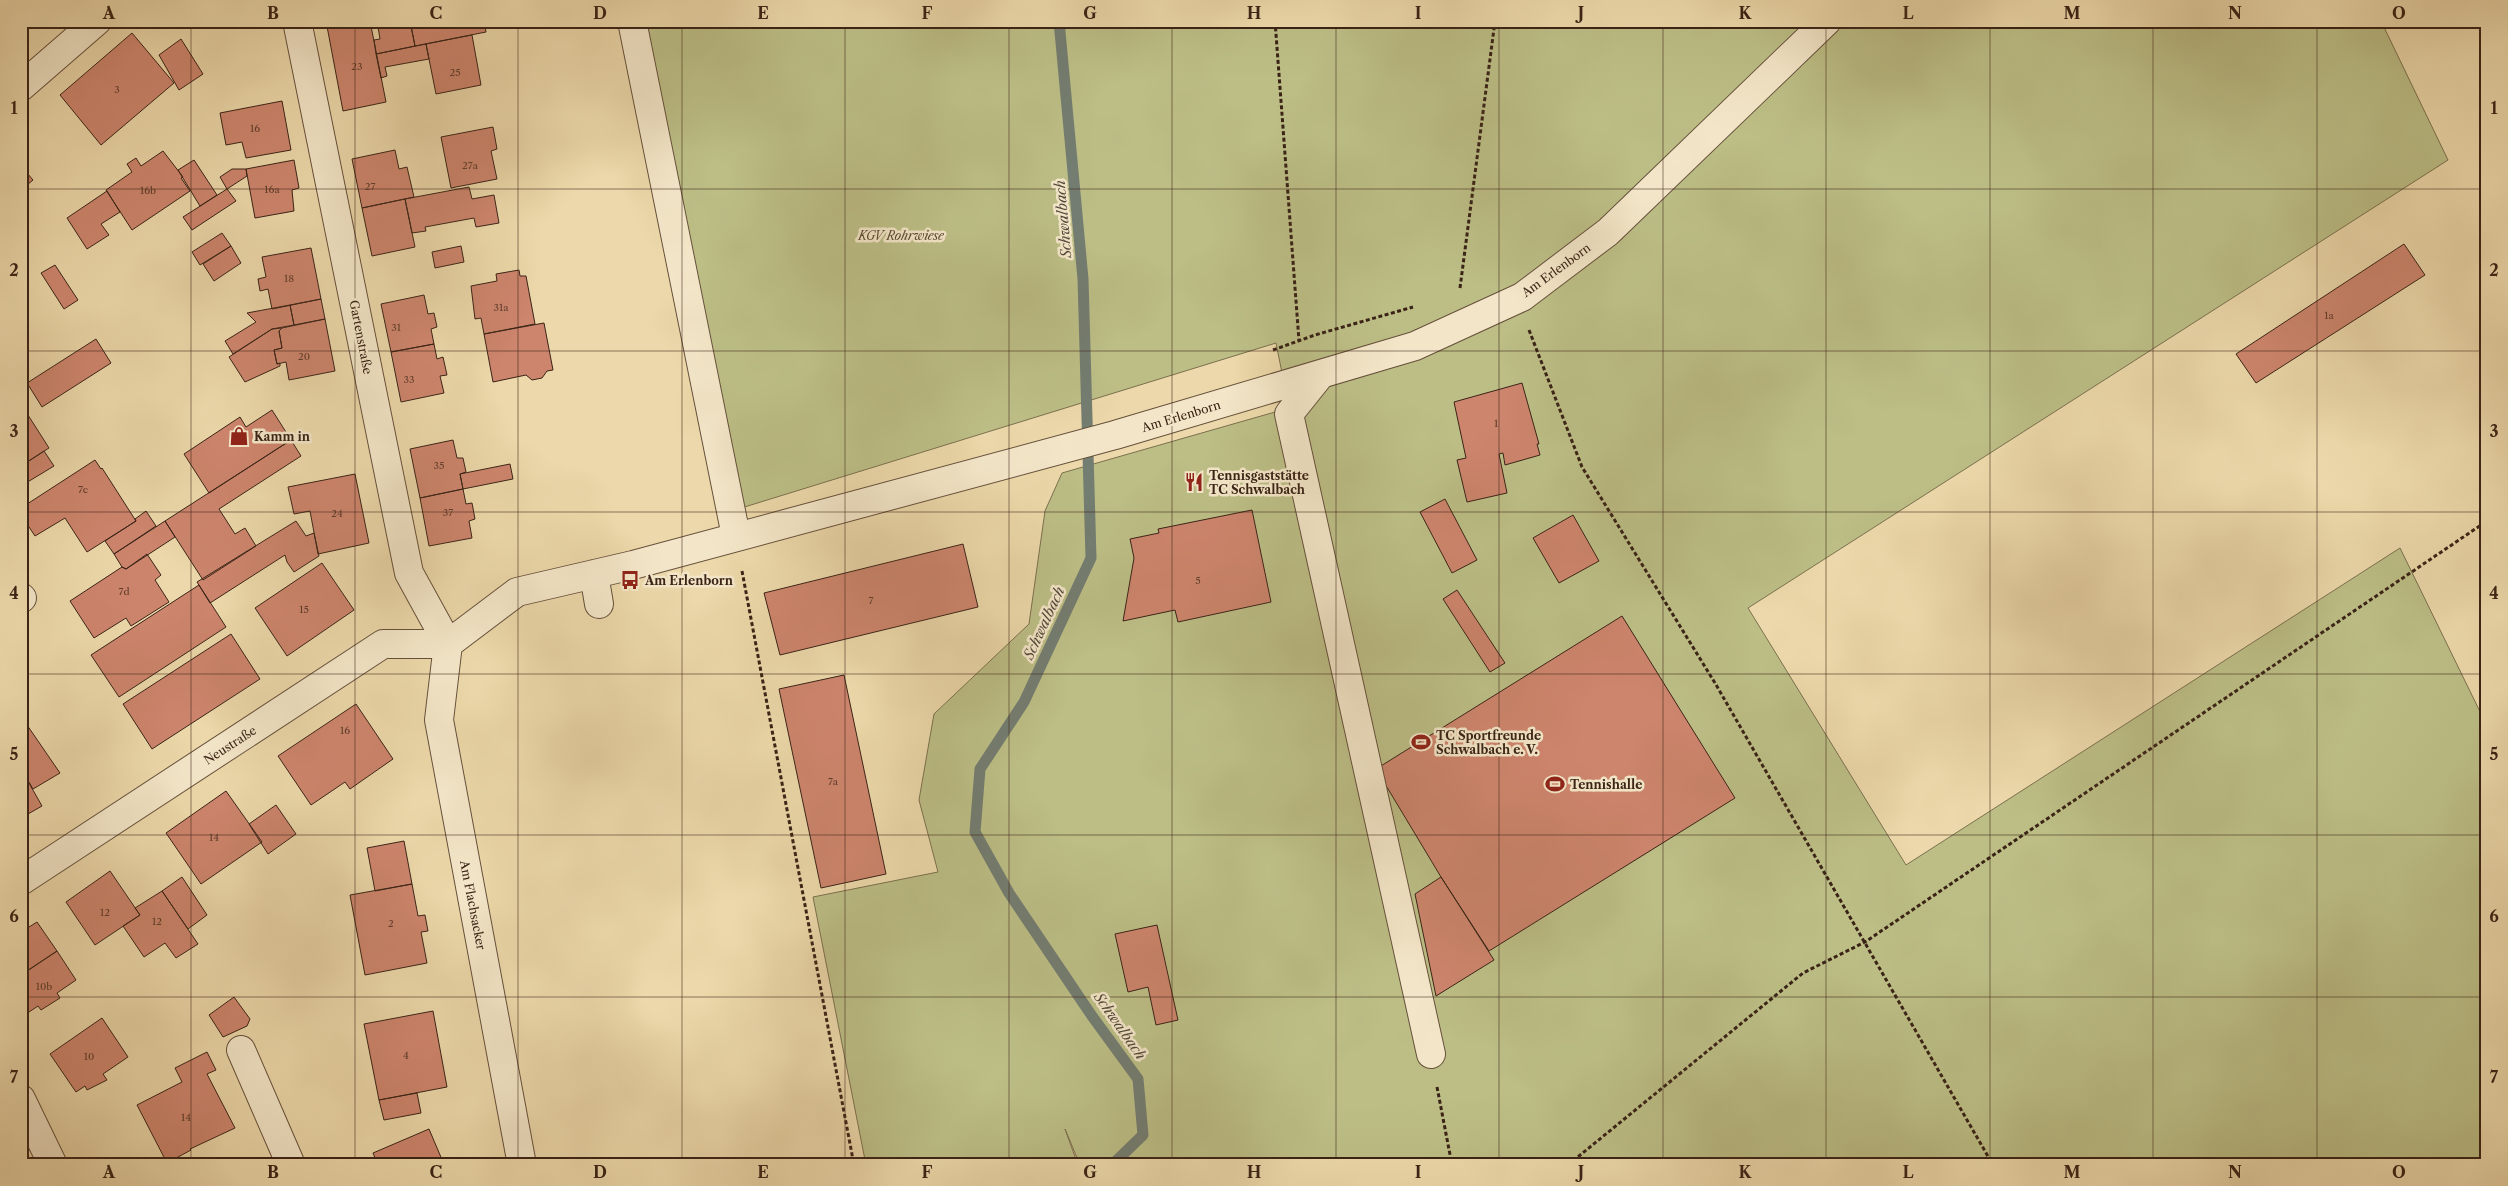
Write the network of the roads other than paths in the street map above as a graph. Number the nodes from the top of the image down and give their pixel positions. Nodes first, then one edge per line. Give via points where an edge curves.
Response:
1 (97, 21) edge
2 (297, 21) edge
3 (632, 21) edge
4 (1827, 21) edge
5 (21, 87) edge
6 (1321, 374) junction
7 (736, 536) junction
8 (594, 574) junction
9 (600, 604) dead end
10 (448, 644) junction
11 (21, 881) edge
12 (241, 1050) dead end
13 (1431, 1054) road end
14 (21, 1098) edge
15 (53, 1165) edge
16 (292, 1165) edge
17 (522, 1165) edge

1 - 5 street
2 - 10 street, Gartenstraße via 409,573
3 - 7 street
4 - 6 street, Am Erlenborn via 1608,232 1522,297 1415,346
6 - 7 street, Am Erlenborn via 1115,435
6 - 13 street via 1289,414
7 - 8 street, Am Erlenborn
8 - 9 street
8 - 10 street, Am Erlenborn via 517,592
10 - 11 street, Neustraße via 383,644
10 - 17 street, Am Flachsacker via 439,720
12 - 16 street
14 - 15 street

